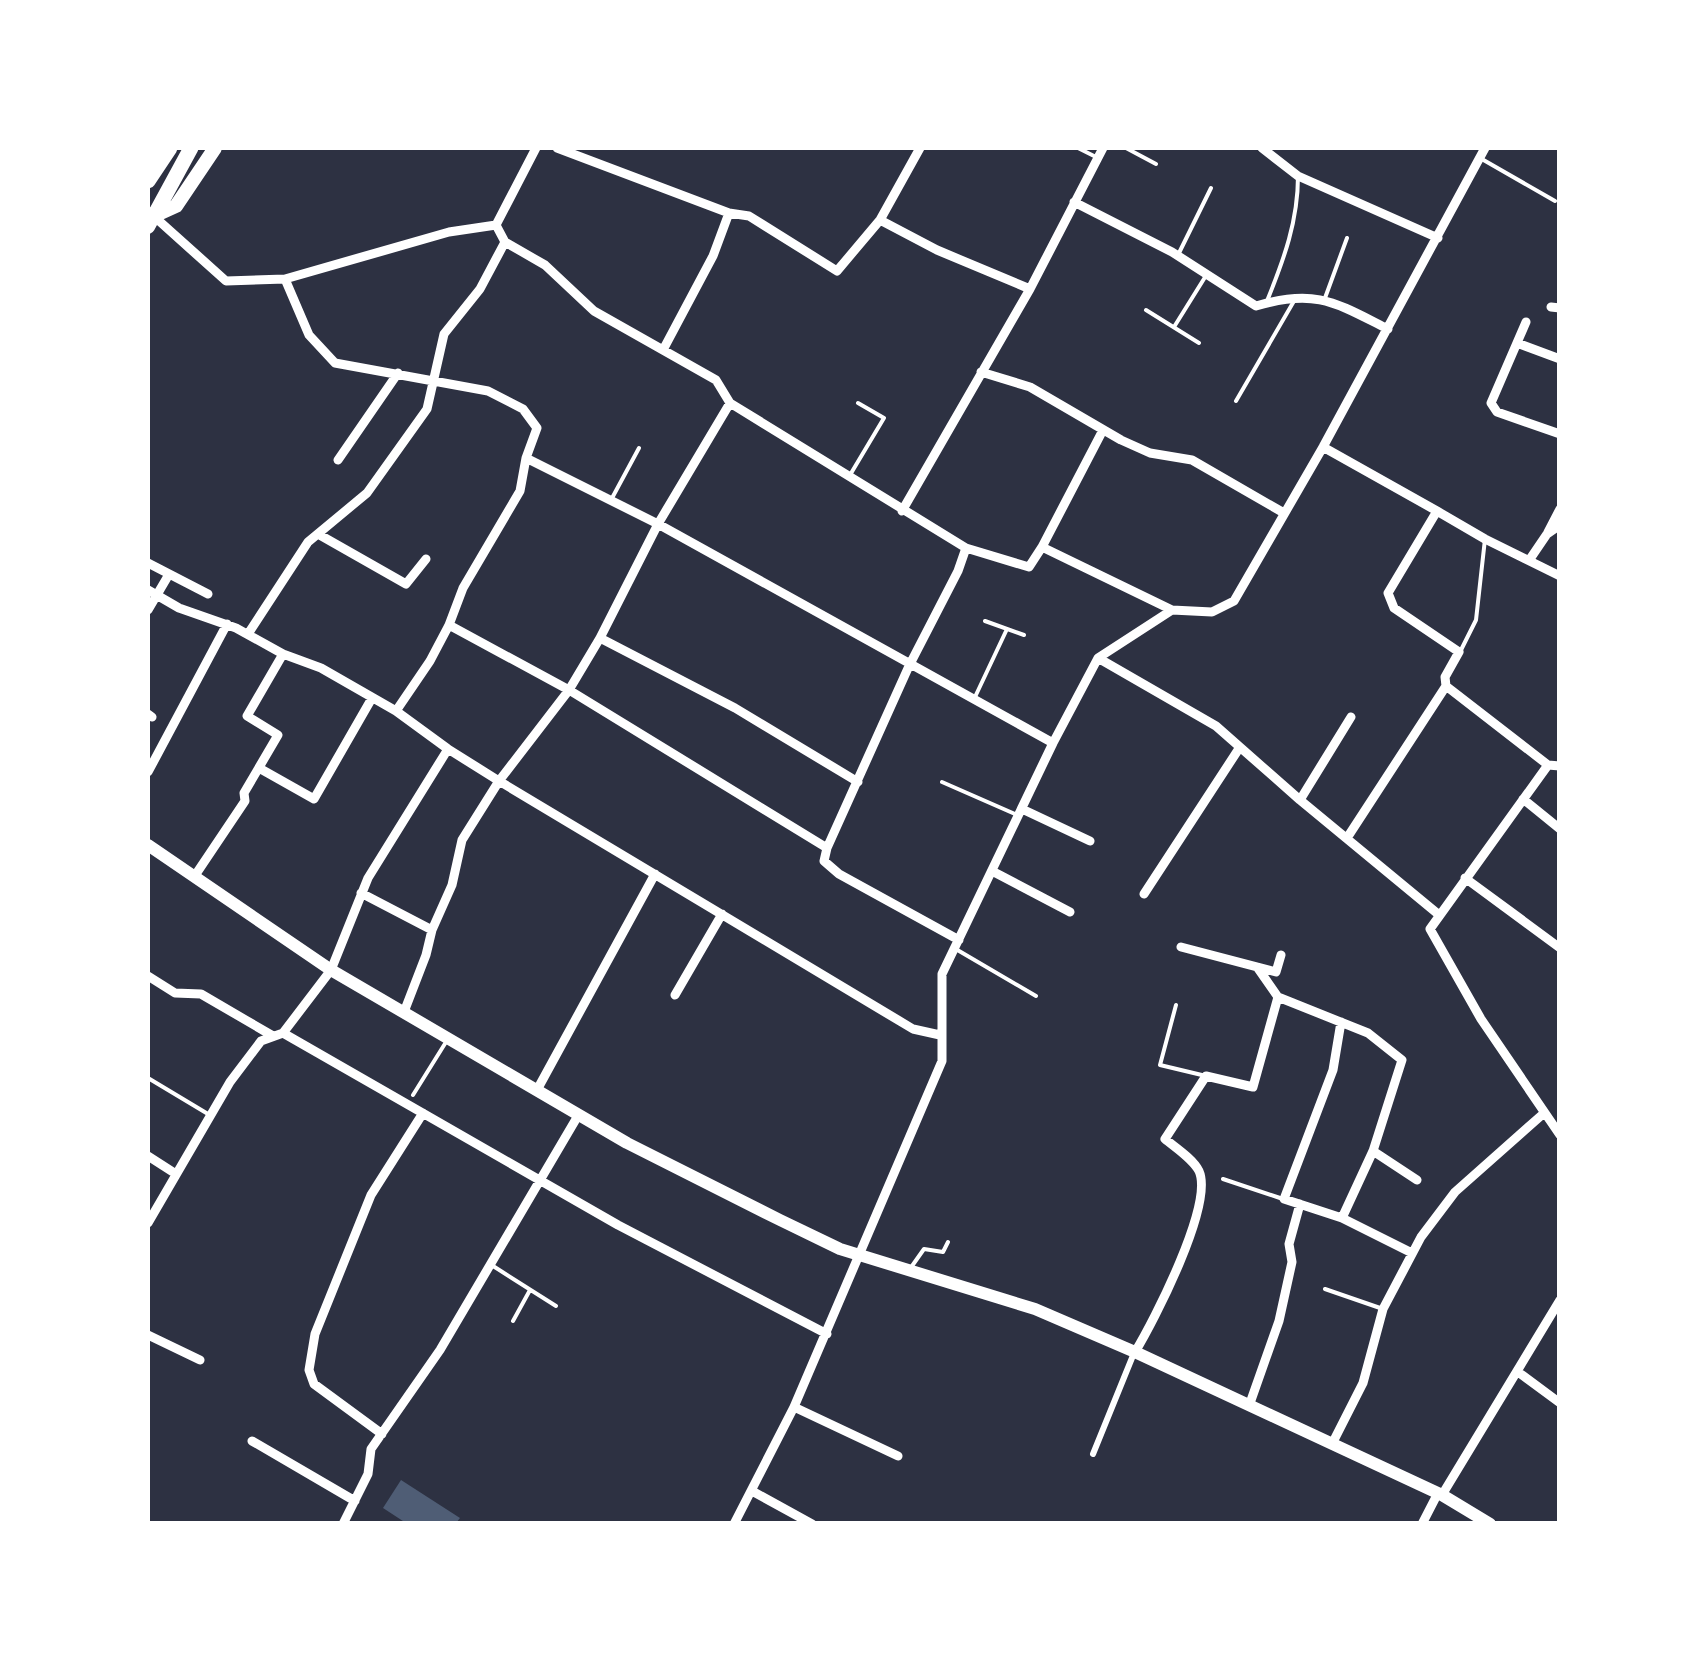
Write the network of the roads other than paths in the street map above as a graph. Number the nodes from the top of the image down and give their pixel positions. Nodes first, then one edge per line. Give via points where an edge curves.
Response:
1 (154, 148) edge
2 (170, 148) edge
3 (191, 148) edge
4 (215, 148) edge
5 (536, 148) edge
6 (558, 148) edge
7 (920, 148) edge
8 (1078, 148) edge
9 (1103, 148) edge
10 (1126, 148) edge
11 (1262, 148) edge
12 (1482, 152) edge
13 (1098, 158) junction
14 (148, 162) edge
15 (1156, 164) dead end
16 (1298, 176) junction
17 (148, 181) edge
18 (1211, 188) dead end
19 (1555, 201) dead end
20 (1074, 202) junction
21 (729, 213) junction
22 (150, 218) edge
23 (880, 220) junction
24 (496, 225) junction
25 (1347, 238) dead end
26 (1438, 238) junction
27 (505, 242) junction
28 (1178, 256) junction
29 (1207, 274) junction
30 (285, 279) junction
31 (1030, 289) junction
32 (1296, 298) junction
33 (1324, 298) junction
34 (1266, 303) junction
35 (1146, 310) dead end
36 (1526, 322) dead end
37 (1174, 327) junction
38 (1388, 329) junction
39 (1199, 343) dead end
40 (1516, 344) junction
41 (663, 350) junction
42 (1560, 359) edge
43 (981, 372) junction
44 (398, 373) junction
45 (436, 379) junction
46 (1236, 400) dead end
47 (730, 403) junction
48 (858, 403) dead end
49 (1103, 430) junction
50 (1560, 434) edge
51 (1323, 447) junction
52 (639, 448) dead end
53 (526, 458) junction
54 (338, 460) dead end
55 (849, 477) junction
56 (611, 500) junction
57 (1560, 509) edge
58 (902, 511) junction
59 (1437, 511) junction
60 (1284, 512) junction
61 (658, 524) junction
62 (1560, 525) edge
63 (318, 534) junction
64 (1547, 534) junction
65 (1484, 539) junction
66 (1042, 547) junction
67 (966, 548) junction
68 (1530, 558) junction
69 (426, 559) dead end
70 (148, 563) edge
71 (168, 576) junction
72 (1560, 576) edge
73 (152, 592) edge
74 (208, 594) dead end
75 (148, 610) edge
76 (1172, 610) junction
77 (986, 621) dead end
78 (226, 624) junction
79 (449, 625) junction
80 (1007, 629) junction
81 (248, 634) junction
82 (1024, 635) dead end
83 (600, 638) junction
84 (1460, 652) junction
85 (283, 654) junction
86 (1098, 658) junction
87 (909, 666) junction
88 (1446, 686) junction
89 (569, 690) junction
90 (372, 698) junction
91 (974, 701) junction
92 (396, 711) junction
93 (1351, 717) dead end
94 (1053, 744) junction
95 (1240, 747) junction
96 (448, 750) junction
97 (1554, 765) edge
98 (259, 768) junction
99 (148, 772) edge
100 (498, 780) junction
101 (858, 782) junction
102 (942, 782) dead end
103 (1523, 799) junction
104 (1300, 800) junction
105 (1020, 812) junction
106 (1560, 829) edge
107 (1347, 838) junction
108 (1090, 841) dead end
109 (148, 845) edge
110 (827, 848) junction
111 (992, 871) junction
112 (655, 874) junction
113 (194, 877) junction
114 (1465, 878) junction
115 (360, 893) junction
116 (1144, 894) dead end
117 (1070, 912) dead end
118 (722, 914) junction
119 (1438, 914) junction
120 (432, 930) junction
121 (956, 944) junction
122 (1181, 947) dead end
123 (1560, 948) edge
124 (1281, 955) dead end
125 (1258, 967) junction
126 (331, 970) junction
127 (148, 976) edge
128 (675, 994) dead end
129 (1036, 996) dead end
130 (1278, 997) junction
131 (1176, 1005) dead end
132 (404, 1012) junction
133 (1342, 1022) junction
134 (278, 1034) junction
135 (940, 1035) junction
136 (448, 1038) junction
137 (1206, 1076) junction
138 (148, 1078) edge
139 (537, 1090) junction
140 (412, 1095) dead end
141 (423, 1113) junction
142 (579, 1114) junction
143 (1543, 1114) junction
144 (210, 1115) junction
145 (1560, 1135) edge
146 (1372, 1150) junction
147 (148, 1156) edge
148 (176, 1174) junction
149 (1223, 1179) dead end
150 (540, 1180) junction
151 (1417, 1180) dead end
152 (1284, 1199) junction
153 (1300, 1204) junction
154 (1342, 1218) junction
155 (148, 1223) edge
156 (948, 1242) dead end
157 (1412, 1253) junction
158 (860, 1255) junction
159 (490, 1265) junction
160 (910, 1270) junction
161 (1326, 1289) dead end
162 (530, 1290) junction
163 (1560, 1300) edge
164 (556, 1306) dead end
165 (1383, 1308) junction
166 (512, 1321) dead end
167 (826, 1334) junction
168 (148, 1335) edge
169 (1135, 1352) junction
170 (200, 1360) dead end
171 (1518, 1372) junction
172 (1560, 1402) edge
173 (1248, 1406) junction
174 (794, 1407) junction
175 (382, 1434) junction
176 (252, 1441) dead end
177 (1332, 1444) junction
178 (1093, 1454) dead end
179 (898, 1456) dead end
180 (752, 1490) junction
181 (1440, 1494) junction
182 (355, 1501) junction
183 (343, 1524) edge
184 (734, 1524) edge
185 (812, 1524) edge
186 (1422, 1524) edge
187 (1490, 1524) edge

1 - 14 highway
2 - 17 highway
3 - 22 highway
4 - 22 highway via 176,206
5 - 24 street
6 - 21 street
7 - 23 street
8 - 13 lane
9 - 13 street
10 - 15 lane
11 - 16 street
12 - 19 lane
12 - 26 street
13 - 20 street
16 - 26 street
16 - 34 lane via 1298,212
18 - 28 lane
20 - 28 street
20 - 31 street
21 - 23 street via 748,216 837,272
21 - 41 street
22 - 30 street via 226,281
23 - 31 street
24 - 27 street
24 - 30 street
25 - 33 lane
26 - 38 street
27 - 41 street via 545,266 594,311
27 - 45 street via 480,289 444,334
28 - 29 street
29 - 34 street via 1256,306
29 - 37 lane
30 - 44 street via 309,335 335,363
31 - 43 street
32 - 33 street
32 - 34 street
32 - 46 lane
33 - 38 street
35 - 37 lane
36 - 40 street
37 - 39 lane
38 - 51 street
40 - 42 street
40 - 50 street via 1491,402 1498,412
41 - 47 street via 716,380
43 - 49 street via 1030,387
43 - 58 street
44 - 45 street
44 - 54 street
45 - 53 street via 488,391 523,410 537,428
45 - 63 street via 428,410 367,493
47 - 55 street
47 - 61 street
48 - 55 lane via 884,418
49 - 60 street via 1150,453 1192,460
49 - 66 street
51 - 59 street
51 - 60 street
52 - 56 lane
53 - 56 street
53 - 79 street via 520,491
55 - 58 street
56 - 61 street
57 - 64 street
58 - 67 street
59 - 65 street
59 - 84 street via 1388,593 1394,608
60 - 76 street via 1234,601 1212,612
61 - 83 street
61 - 87 street
62 - 64 street
63 - 69 street via 406,584
63 - 81 street
64 - 68 street
65 - 68 street
65 - 84 lane via 1476,620
66 - 67 street via 1029,567
66 - 76 street
67 - 87 street
68 - 72 street
70 - 71 street
71 - 73 street
71 - 74 street
73 - 75 street
73 - 78 street
76 - 86 street
77 - 80 lane
78 - 81 street
78 - 99 street
79 - 89 street
79 - 92 street
80 - 82 lane
80 - 91 lane
81 - 85 street
83 - 89 street
83 - 101 street
84 - 88 street
85 - 90 street
85 - 98 street via 247,716 278,735
86 - 94 street
86 - 95 street via 1216,726
87 - 91 street
87 - 101 street
88 - 97 street
88 - 107 street
89 - 100 street
89 - 110 street
90 - 92 street
90 - 98 street via 314,799
91 - 94 street
92 - 96 street
93 - 104 street
94 - 105 street
95 - 104 street
95 - 116 street
96 - 100 street
96 - 115 street
97 - 103 street
98 - 113 street
100 - 112 street
100 - 120 street via 462,840
101 - 110 street
102 - 105 lane
103 - 106 street
103 - 114 street
104 - 107 street
105 - 108 street
105 - 111 street
107 - 119 street
109 - 113 main road
110 - 121 street via 824,861 839,874
111 - 117 street
111 - 121 street
112 - 118 street
112 - 139 street
113 - 126 main road
114 - 119 street
114 - 123 street
115 - 120 street
115 - 126 street
118 - 128 street
118 - 135 street via 914,1029
119 - 143 street via 1430,929
120 - 132 street
121 - 129 lane
121 - 135 street via 942,974
122 - 125 street
124 - 125 street via 1276,972
125 - 130 street
126 - 132 main road
126 - 134 street
127 - 134 street via 175,993 201,994
130 - 133 street
130 - 137 street via 1253,1087
131 - 137 lane via 1160,1065
132 - 136 main road
133 - 146 street via 1402,1060
133 - 152 street via 1333,1070
134 - 141 street
134 - 144 street via 261,1041
135 - 158 street via 942,1062
136 - 139 main road
136 - 140 lane
137 - 169 street via 1165,1139 1198,1166 1199,1210
138 - 144 lane
139 - 142 main road
141 - 150 street
141 - 175 street via 371,1195 316,1334 309,1370 314,1384
142 - 150 street
142 - 158 main road
143 - 145 street
143 - 157 street via 1455,1192
144 - 148 street
146 - 151 street
146 - 154 street
147 - 148 street
148 - 155 street
149 - 152 lane
150 - 159 street
150 - 167 street
152 - 153 street
153 - 154 street
153 - 173 street via 1279,1320
154 - 157 street
156 - 160 lane via 943,1252 924,1249
157 - 165 street
158 - 160 main road
158 - 167 street
159 - 162 lane
159 - 175 street
160 - 169 main road via 1035,1309
161 - 165 lane
162 - 164 lane
162 - 166 lane
163 - 171 street
165 - 177 street via 1362,1383
167 - 174 street
168 - 170 street
169 - 173 main road
169 - 178 street
171 - 172 street
171 - 181 street
173 - 177 main road
174 - 179 street
174 - 180 street
175 - 182 street
176 - 182 street
177 - 181 main road
180 - 184 street
180 - 185 street
181 - 186 street
181 - 187 main road
182 - 183 street

